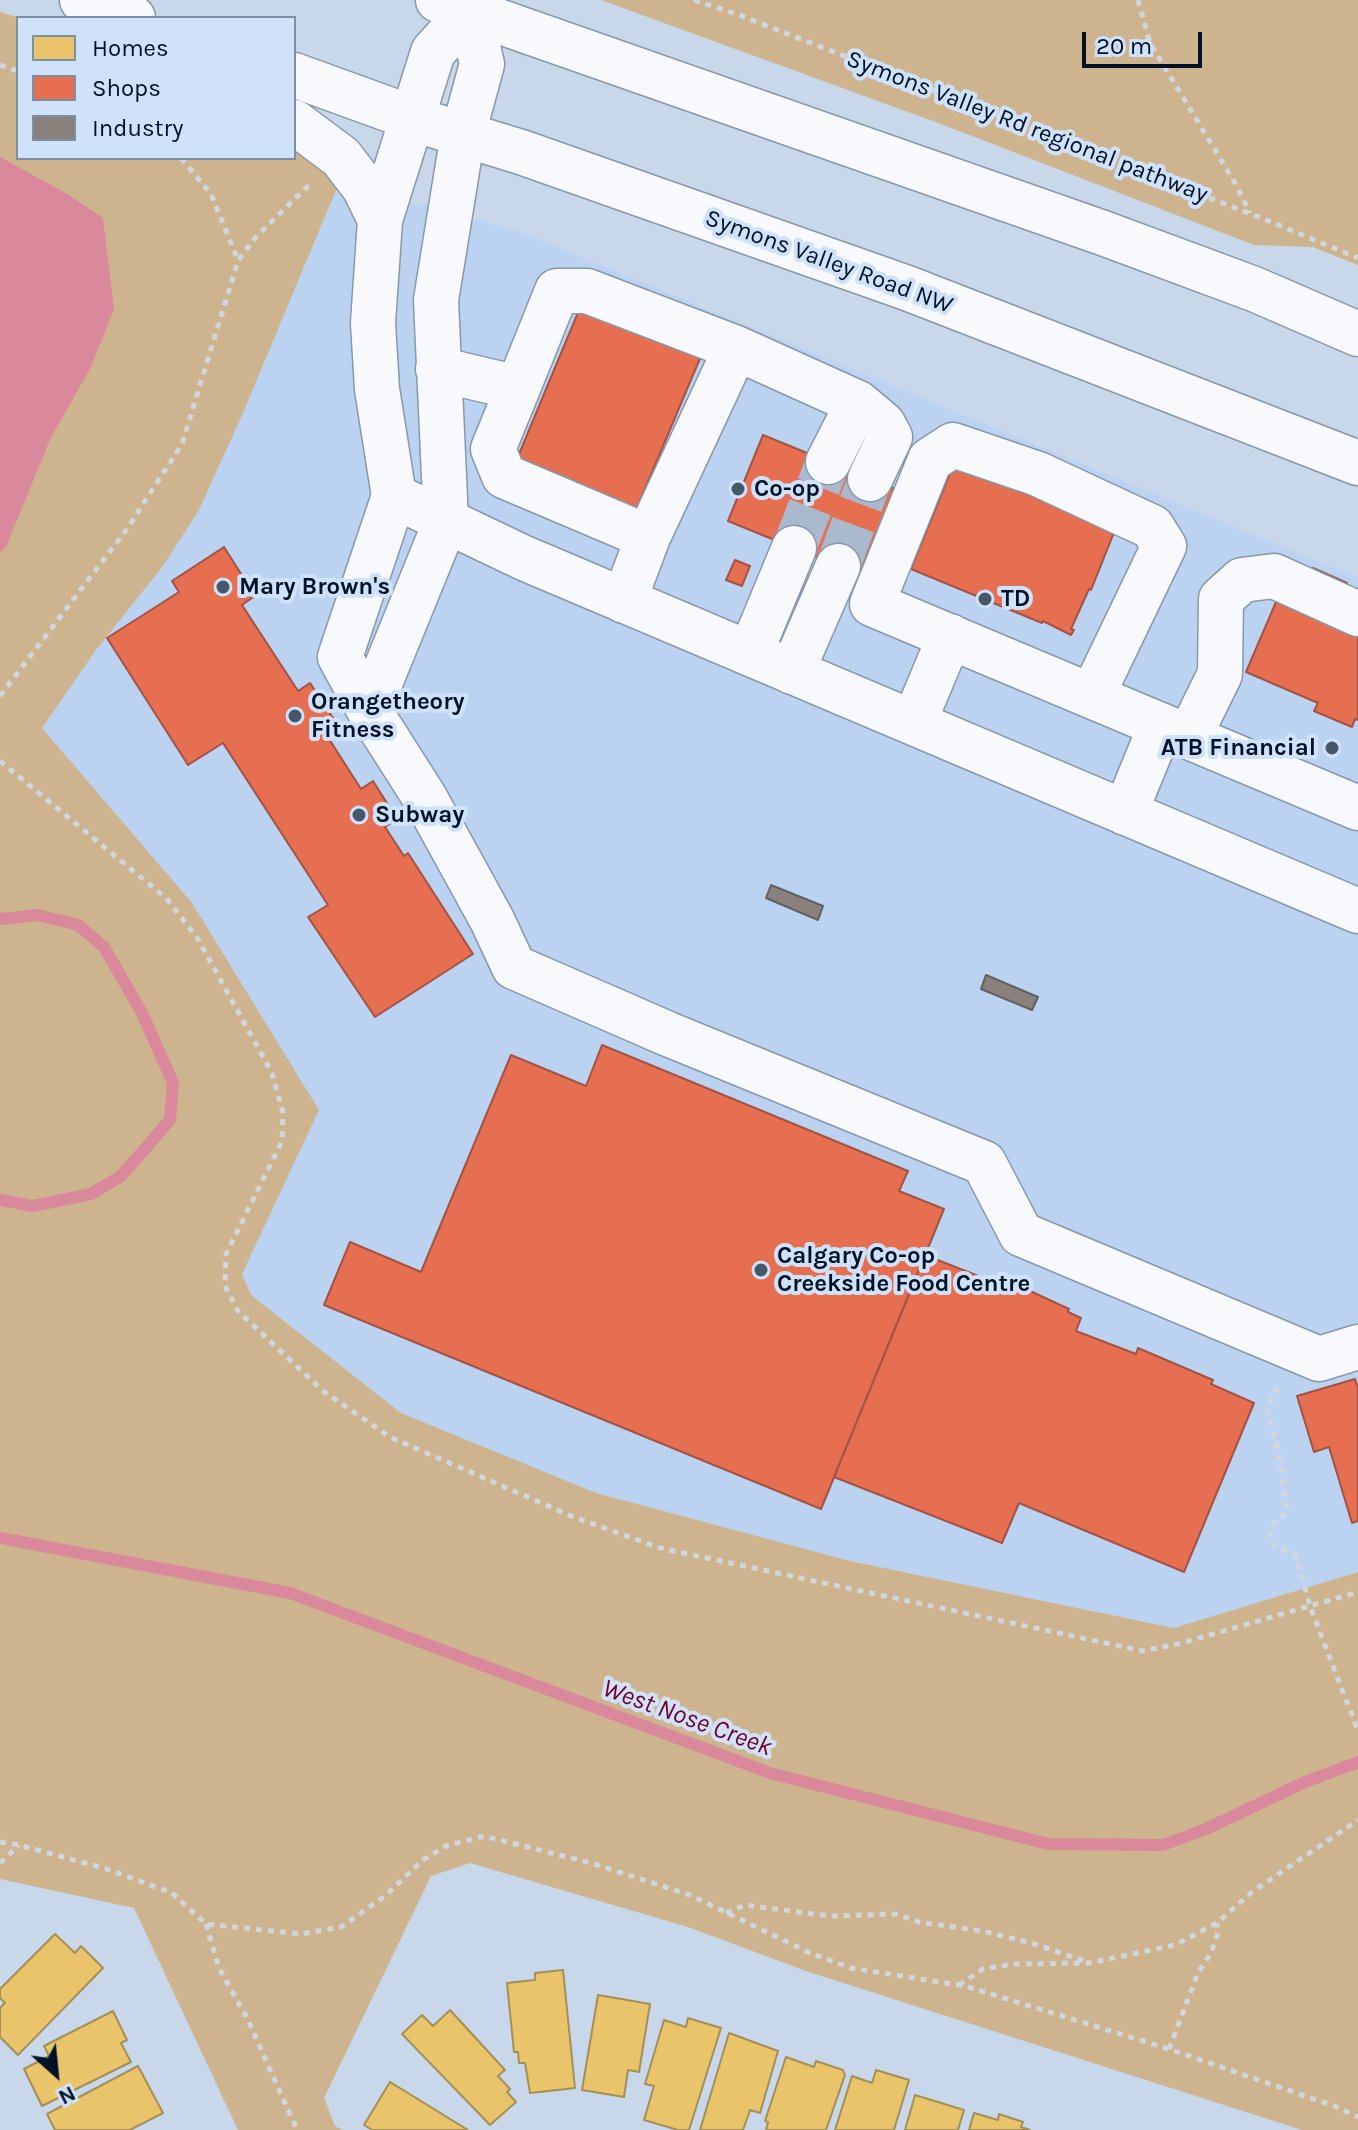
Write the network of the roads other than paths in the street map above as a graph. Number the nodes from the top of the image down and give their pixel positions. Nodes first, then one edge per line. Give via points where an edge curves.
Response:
1 (75, 0) edge
2 (82, 0) edge
3 (454, 6) edge
4 (105, 16) edge
5 (127, 16) edge
6 (296, 76) edge
7 (413, 118) junction
8 (296, 123) edge
9 (463, 134) junction
10 (380, 220) junction
11 (1358, 334) edge
12 (736, 348) junction
13 (438, 369) junction
14 (518, 388) junction
15 (858, 403) junction
16 (828, 462) tunnel mouth
17 (1358, 463) edge
18 (870, 479) tunnel mouth
19 (394, 496) junction
20 (446, 521) junction
21 (648, 537) junction
22 (794, 548) tunnel mouth
23 (838, 566) tunnel mouth
24 (624, 601) junction
25 (1358, 614) edge
26 (950, 636) junction
27 (750, 654) junction
28 (792, 672) junction
29 (1092, 696) junction
30 (369, 710) junction
31 (914, 722) junction
32 (1175, 731) junction
33 (1358, 808) edge
34 (1125, 813) junction
35 (1358, 911) edge
36 (1358, 1347) edge

1 - 4 main road
2 - 5 main road
3 - 7 main road
3 - 9 main road via 482,64
3 - 11 main road via 1103,233
6 - 7 main road, Symons Valley Road NW
7 - 9 main road, Symons Valley Road NW
7 - 10 main road
8 - 10 main road via 341,157
9 - 13 main road via 436,300
9 - 17 main road, Symons Valley Road NW via 907,288
10 - 19 main road via 373,323
12 - 14 main road via 587,291 557,291
12 - 15 main road
12 - 21 main road
13 - 14 main road
13 - 20 main road
14 - 21 main road via 493,449 504,476
15 - 16 main road
15 - 18 main road via 890,437
19 - 20 main road
19 - 30 main road via 340,657
20 - 24 main road
20 - 30 main road
21 - 24 main road
22 - 27 main road
23 - 28 main road
24 - 27 main road
25 - 32 main road via 1274,576 1242,580 1221,599 1220,674
26 - 29 main road
26 - 29 main road via 872,604 930,460 953,445 1038,474 1152,527 1164,546
26 - 31 main road
27 - 28 main road
28 - 31 main road
29 - 32 main road
30 - 36 main road via 425,798 514,967 984,1163 1021,1234 1319,1359
31 - 34 main road
32 - 33 main road
32 - 34 main road
34 - 35 main road

